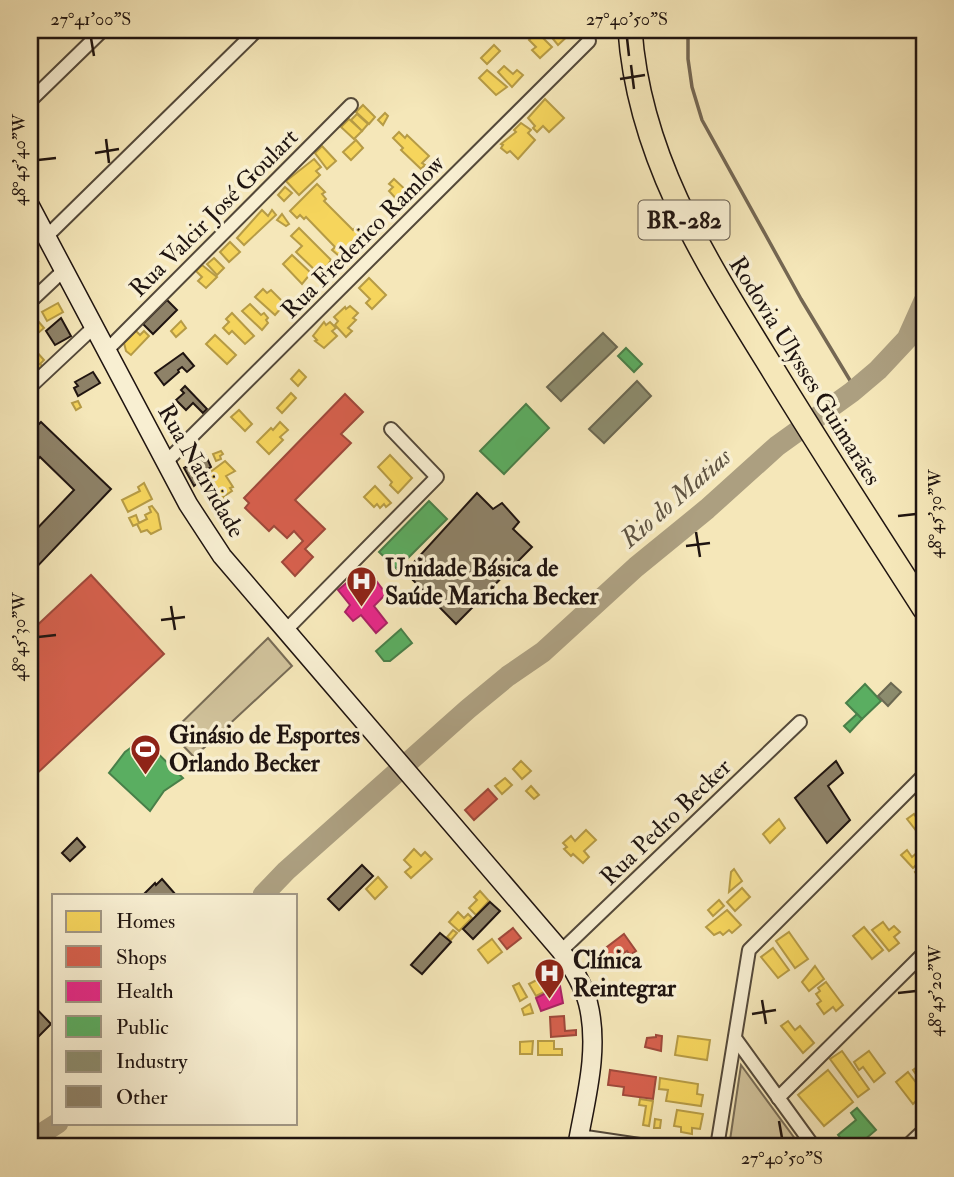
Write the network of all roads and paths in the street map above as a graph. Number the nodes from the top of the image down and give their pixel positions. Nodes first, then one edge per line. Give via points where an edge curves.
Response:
1 (103, 30) edge
2 (257, 30) edge
3 (630, 30) edge
4 (589, 41) dead end
5 (30, 101) edge
6 (351, 105) dead end
7 (30, 206) edge
8 (46, 237) junction
9 (64, 270) junction
10 (30, 302) edge
11 (94, 327) junction
12 (106, 351) junction
13 (30, 387) edge
14 (391, 429) dead end
15 (166, 462) junction
16 (924, 608) edge
17 (285, 631) junction
18 (800, 722) dead end
19 (924, 775) edge
20 (561, 951) junction
21 (924, 953) edge
22 (735, 1038) junction
23 (778, 1098) junction
24 (924, 1130) edge
25 (578, 1142) edge
26 (653, 1147) edge
27 (717, 1147) edge
28 (814, 1147) edge
29 (906, 1147) edge

1 - 5 street
2 - 8 street
3 - 16 highway, Rodovia Ulysses Guimarães / BR-282 via 639,92 671,193 712,272
4 - 15 street, Rua Frederico Ramlow
6 - 12 street, Rua Valcir José Goulart
7 - 8 main road, Rua Natividade
8 - 9 main road, Rua Natividade
9 - 10 street
9 - 11 main road, Rua Natividade
11 - 12 main road, Rua Natividade
11 - 13 street
12 - 15 main road, Rua Natividade
14 - 17 street via 436,477
15 - 17 main road, Rua Natividade via 203,530
17 - 20 main road, Rua Natividade
18 - 20 street, Rua Pedro Becker
19 - 22 street via 749,950
20 - 25 main road, Rua Natividade via 583,989 592,1021 592,1055
21 - 23 street
22 - 23 street
22 - 27 street
23 - 28 street
24 - 29 street
25 - 26 street

